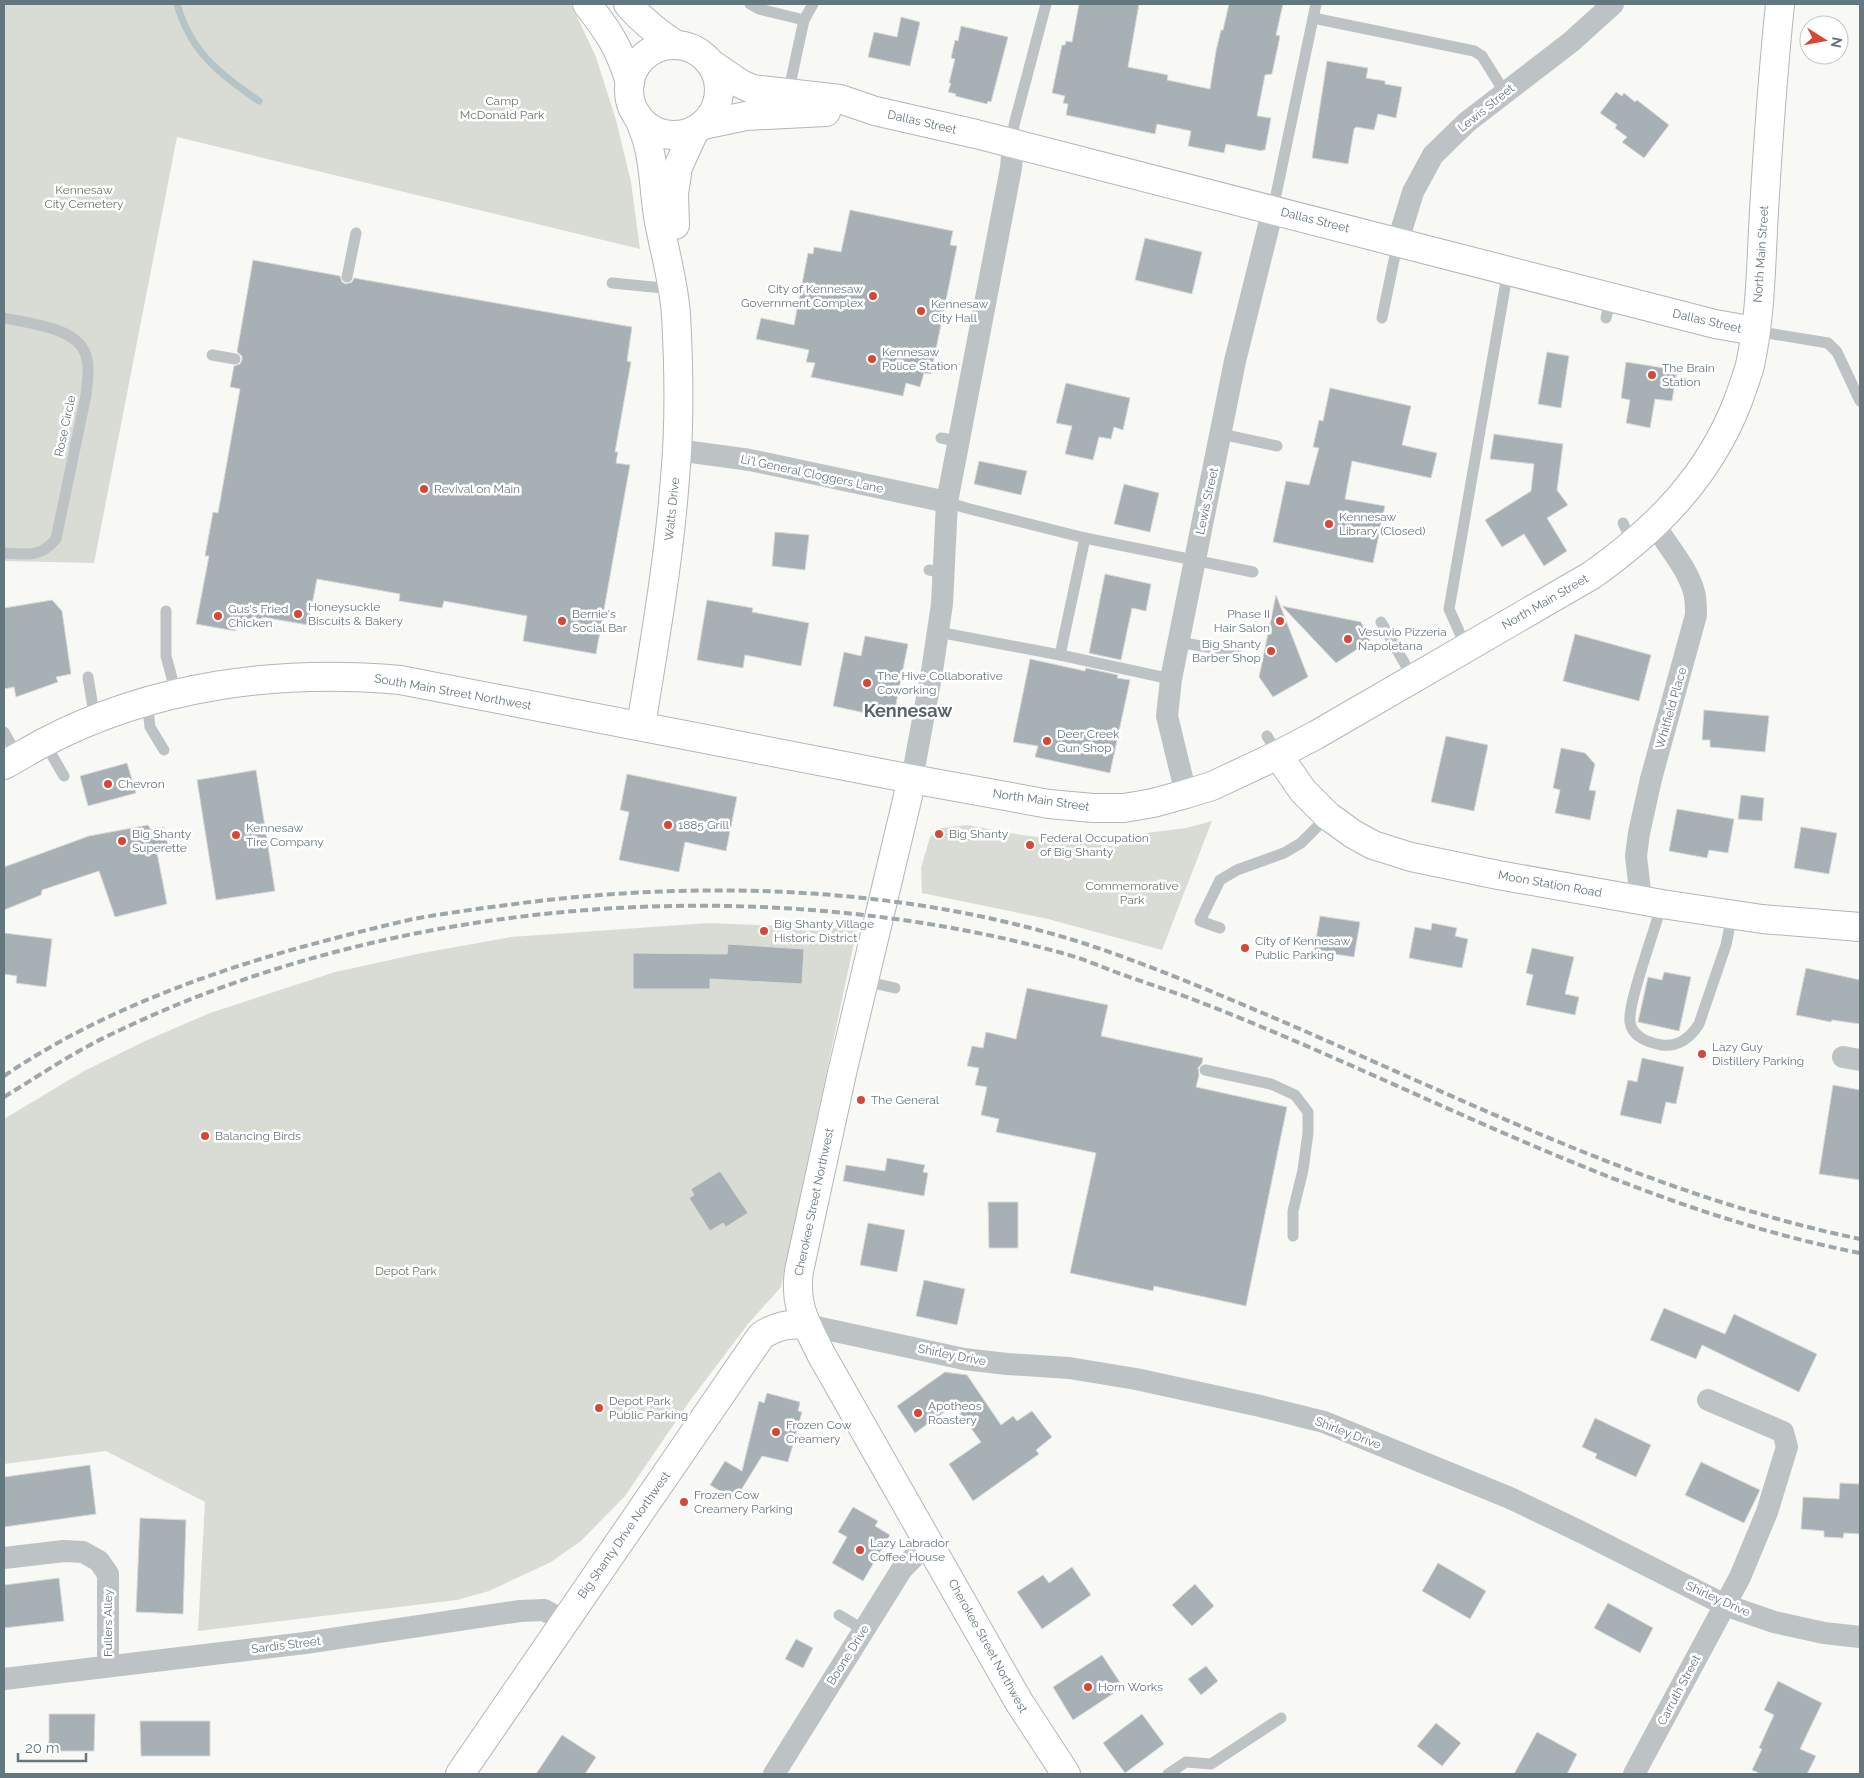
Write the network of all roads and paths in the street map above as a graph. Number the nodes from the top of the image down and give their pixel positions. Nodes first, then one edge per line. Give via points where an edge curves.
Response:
1 (588, 4) edge
2 (628, 4) edge
3 (750, 4) edge
4 (813, 4) edge
5 (1046, 4) edge
6 (1316, 4) edge
7 (1613, 4) edge
8 (1780, 4) edge
9 (1313, 18) junction
10 (804, 20) junction
11 (676, 46) junction
12 (709, 62) junction
13 (630, 83) junction
14 (1505, 93) junction
15 (788, 94) junction
16 (875, 111) junction
17 (637, 115) junction
18 (699, 128) junction
19 (1013, 144) junction
20 (1273, 210) junction
21 (356, 233) dead end
22 (1398, 241) junction
23 (1508, 270) junction
24 (347, 277) dead end
25 (612, 283) dead end
26 (673, 289) junction
27 (4, 318) edge
28 (1382, 318) dead end
29 (1755, 331) junction
30 (212, 354) dead end
31 (236, 359) dead end
32 (1860, 401) edge
33 (1221, 434) junction
34 (1277, 446) dead end
35 (677, 450) junction
36 (946, 502) junction
37 (1655, 525) junction
38 (1085, 538) junction
39 (4, 553) edge
40 (1194, 561) junction
41 (1253, 572) dead end
42 (166, 612) dead end
43 (1380, 622) dead end
44 (938, 632) junction
45 (1178, 642) junction
46 (1466, 647) junction
47 (1236, 652) dead end
48 (1060, 655) junction
49 (88, 677) dead end
50 (1413, 678) junction
51 (1171, 679) junction
52 (176, 694) junction
53 (147, 701) junction
54 (95, 720) junction
55 (641, 726) junction
56 (4, 732) edge
57 (44, 742) junction
58 (1273, 745) junction
59 (164, 750) dead end
60 (11, 761) edge
61 (64, 776) dead end
62 (912, 779) junction
63 (1186, 794) junction
64 (1328, 816) junction
65 (1652, 902) junction
66 (1732, 914) junction
67 (1860, 927) edge
68 (1220, 928) dead end
69 (864, 981) junction
70 (895, 988) dead end
71 (1206, 1070) dead end
72 (1293, 1236) dead end
73 (807, 1324) junction
74 (1708, 1400) dead end
75 (929, 1542) junction
76 (4, 1558) edge
77 (1725, 1605) junction
78 (839, 1615) dead end
79 (564, 1621) junction
80 (864, 1630) junction
81 (1860, 1637) edge
82 (108, 1666) junction
83 (4, 1679) edge
84 (1281, 1718) dead end
85 (1211, 1764) junction
86 (460, 1774) edge
87 (774, 1774) edge
88 (1066, 1774) edge
89 (1168, 1774) edge
90 (1218, 1774) edge
91 (1634, 1774) edge

1 - 13 main road via 616,43
2 - 11 main road via 655,32
3 - 10 lane
4 - 10 lane
5 - 19 lane via 1014,125
6 - 9 lane
7 - 14 street, Lewis Street via 1571,42
8 - 29 main road, North Main Street
9 - 14 lane via 1474,51 1482,56
9 - 20 lane
10 - 15 lane
11 - 12 main road via 689,48
11 - 13 main road via 663,47 641,60
12 - 15 main road, Dallas Street via 752,89
12 - 18 main road via 716,74 718,102
13 - 17 main road via 630,100
14 - 22 street, Lewis Street via 1467,122 1433,155 1413,192
15 - 16 main road, Dallas Street via 840,98
16 - 18 main road, Dallas Street via 746,116
16 - 19 main road, Dallas Street
17 - 18 main road via 657,132 669,135 682,135
17 - 26 main road, Watts Drive via 652,154 659,220
18 - 26 main road, Watts Drive via 680,162 674,194
19 - 20 main road, Dallas Street
19 - 36 street via 1011,168 949,440
20 - 22 main road, Dallas Street
20 - 33 street, Lewis Street via 1235,361
21 - 24 lane
22 - 23 main road, Dallas Street
22 - 28 lane
23 - 29 main road, Dallas Street via 1608,307
23 - 46 lane via 1448,610
25 - 26 lane
26 - 35 main road, Watts Drive via 678,386
27 - 39 lane, Rose Circle via 60,330 80,344 87,358 88,371 86,395 56,539 41,552
29 - 32 lane via 1828,343 1837,352
29 - 37 main road, North Main Street via 1750,367 1719,443 1704,468
30 - 31 lane
33 - 34 lane
33 - 40 street, Lewis Street
35 - 36 street, Li'l General Cloggers Lane via 753,454
35 - 55 main road, Watts Drive via 666,561
36 - 38 lane
36 - 44 street via 936,572
37 - 46 main road, North Main Street via 1628,534 1592,574
37 - 65 street, Whitfield Place via 1683,566 1694,592 1696,615 1639,834 1636,856
38 - 40 lane
38 - 48 lane
40 - 41 lane
40 - 45 street, Lewis Street
42 - 52 lane via 166,656
43 - 50 lane
44 - 48 lane
44 - 62 street
45 - 47 lane
45 - 51 street, Lewis Street
46 - 50 main road, North Main Street
48 - 51 lane
49 - 54 lane
50 - 58 main road, North Main Street
51 - 63 street, Lewis Street via 1167,716
52 - 53 main road, South Main Street Northwest
52 - 55 main road, South Main Street Northwest via 270,678 360,676 400,680
53 - 54 main road, South Main Street Northwest
53 - 59 lane via 150,727
54 - 57 main road, South Main Street Northwest
55 - 62 main road, South Main Street Northwest
56 - 60 lane
57 - 60 main road, South Main Street Northwest
57 - 61 lane
58 - 63 main road, North Main Street via 1212,786
58 - 64 main road, Moon Station Road via 1304,791
62 - 63 main road, North Main Street via 1049,804 1093,808 1124,808
62 - 69 main road, Cherokee Street Northwest
64 - 65 main road, Moon Station Road via 1373,845 1411,857
64 - 68 lane via 1301,843 1220,880 1200,921
65 - 66 main road, Moon Station Road
65 - 66 lane via 1630,1022 1640,1037 1671,1046 1682,1042 1696,1030 1726,945
66 - 67 main road, Moon Station Road
69 - 70 lane
69 - 73 main road, Cherokee Street Northwest via 798,1276 798,1300
71 - 72 lane via 1270,1084 1296,1095 1308,1112 1303,1170 1293,1211
73 - 75 main road, Cherokee Street Northwest
73 - 77 street, Shirley Drive via 964,1359 1069,1368 1260,1401 1325,1416 1510,1498
73 - 79 main road, Big Shanty Drive Northwest via 780,1325 761,1336
74 - 77 street, Carruth Street via 1783,1432 1787,1447 1767,1512
75 - 80 street, Boone Drive via 902,1569
75 - 88 main road, Cherokee Street Northwest via 1019,1702
76 - 82 street, Fullers Alley via 64,1551 83,1552 99,1561 108,1574
77 - 81 street, Shirley Drive via 1774,1622
77 - 91 street, Carruth Street
78 - 80 lane
79 - 82 street, Sardis Street via 544,1610 520,1611 305,1643
79 - 86 main road, Big Shanty Drive Northwest
80 - 87 street, Boone Drive
82 - 83 street, Sardis Street
84 - 85 lane
85 - 89 lane via 1186,1762
85 - 90 lane

